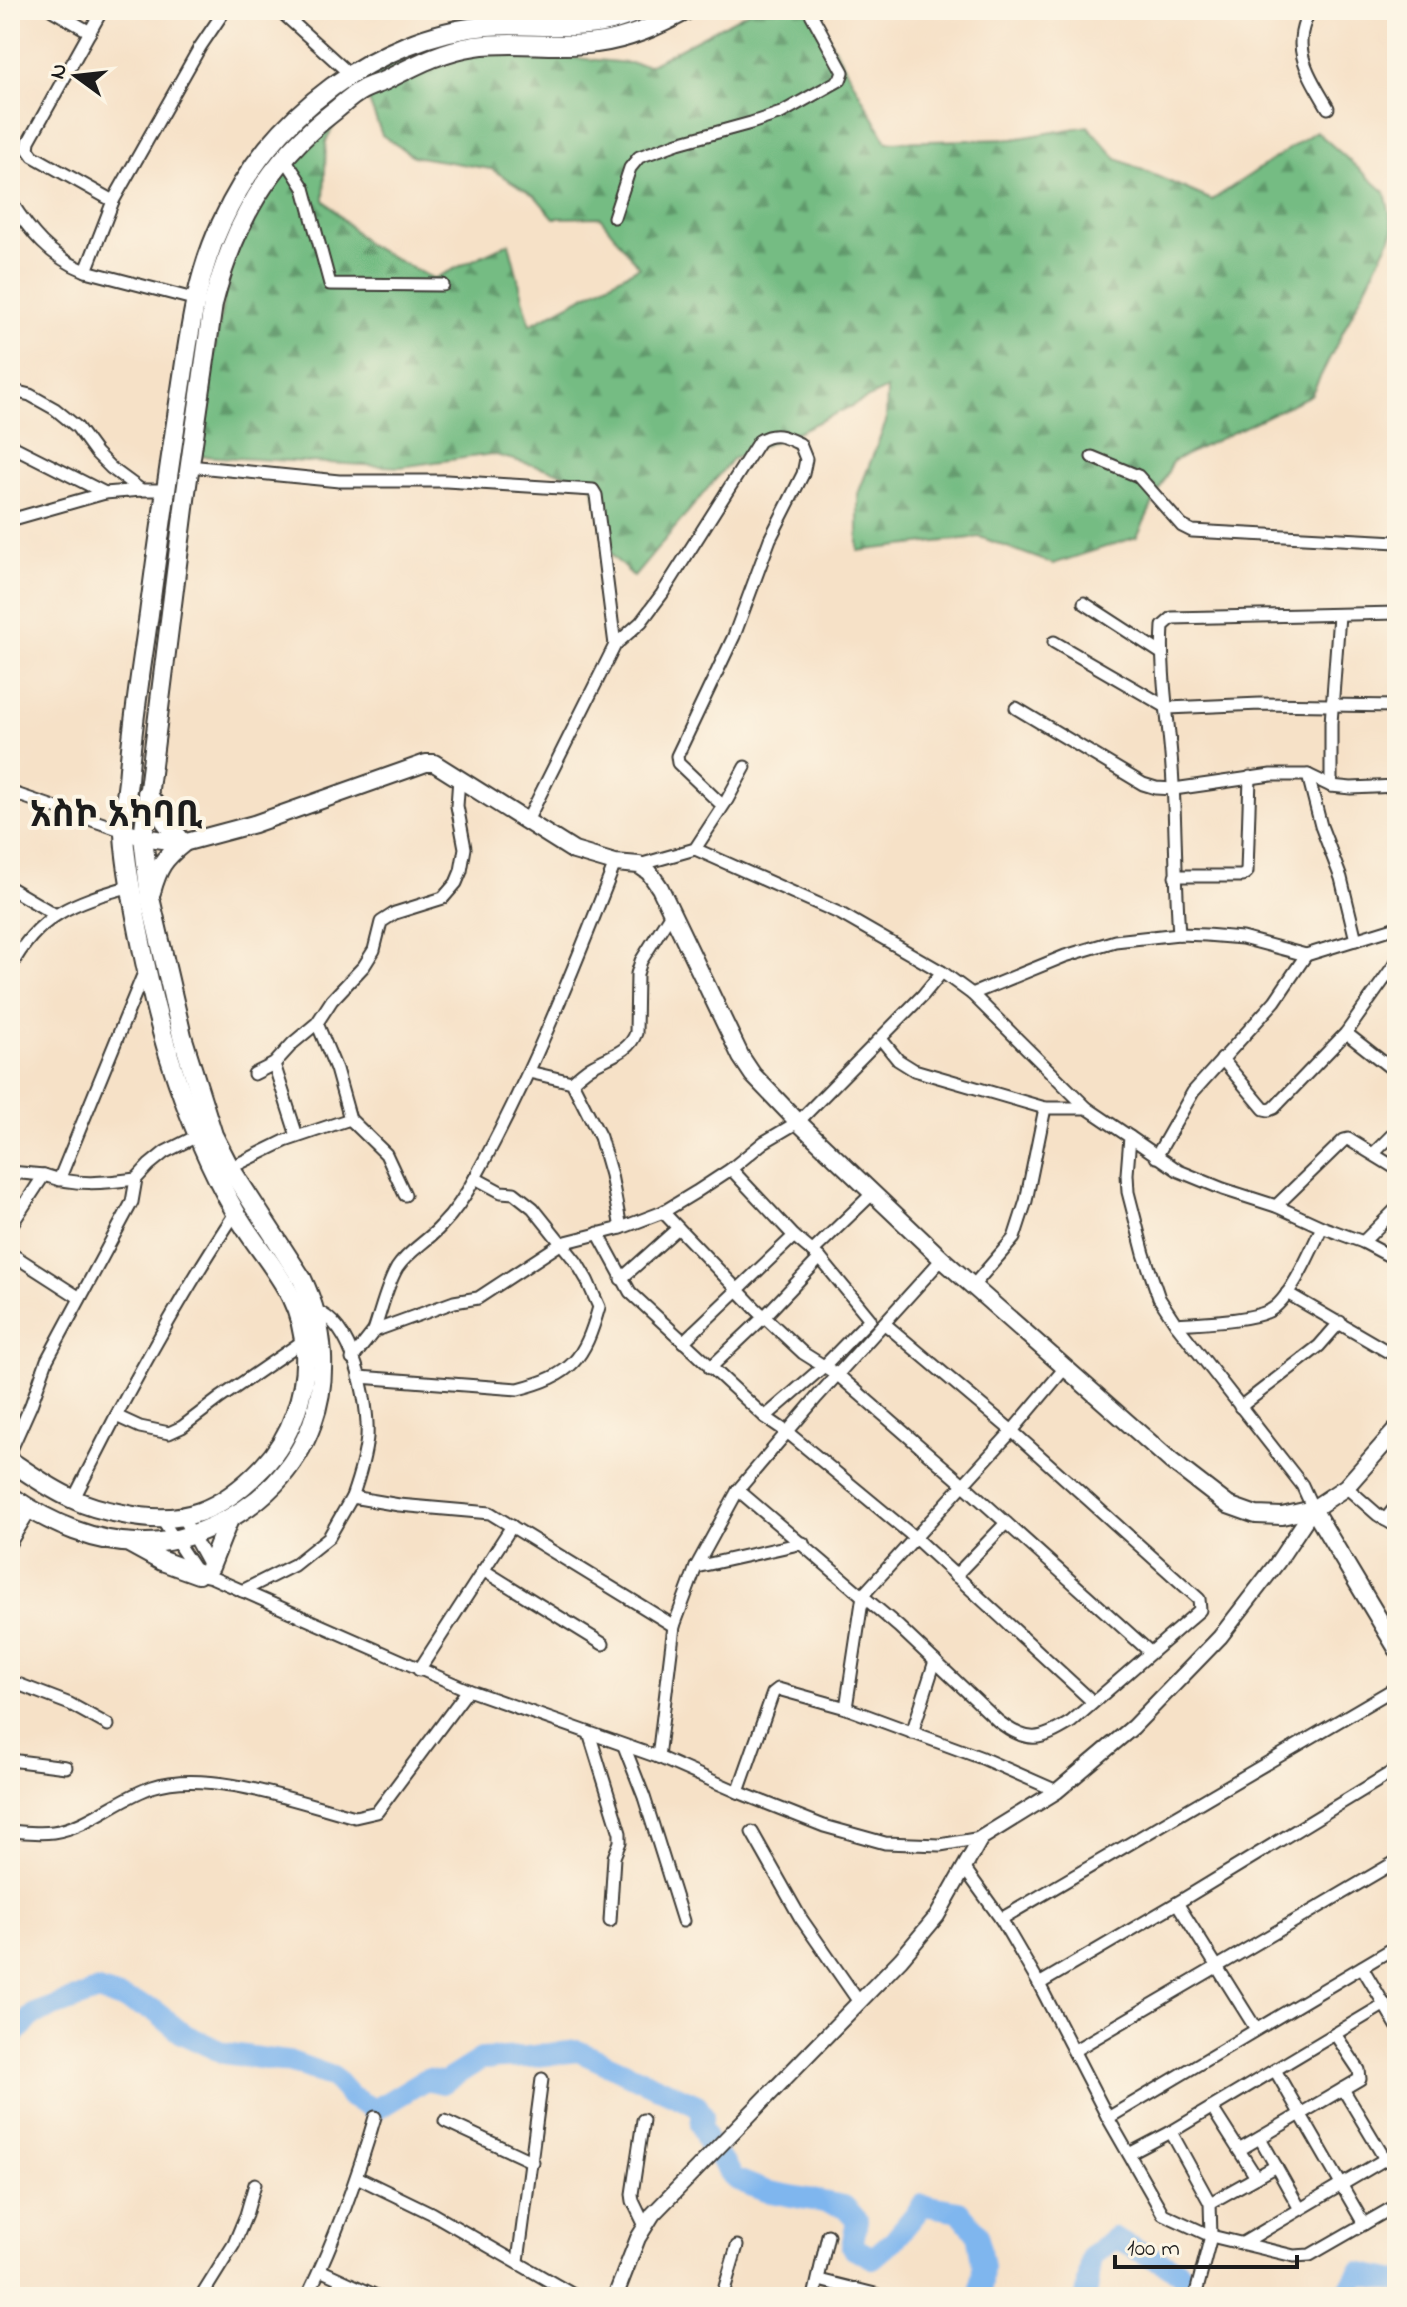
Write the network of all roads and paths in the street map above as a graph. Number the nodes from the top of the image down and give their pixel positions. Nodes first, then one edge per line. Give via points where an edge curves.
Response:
1 (52, 10) edge
2 (102, 10) edge
3 (225, 10) edge
4 (279, 10) edge
5 (642, 10) edge
6 (687, 10) edge
7 (809, 10) edge
8 (1311, 10) edge
9 (90, 32) junction
10 (356, 83) junction
11 (1328, 108) dead end
12 (284, 157) junction
13 (10, 200) edge
14 (113, 201) junction
15 (614, 217) dead end
16 (86, 271) junction
17 (443, 285) dead end
18 (204, 302) junction
19 (10, 390) edge
20 (10, 445) edge
21 (1092, 457) dead end
22 (189, 466) junction
23 (141, 490) junction
24 (165, 490) junction
25 (105, 493) junction
26 (10, 520) edge
27 (1397, 542) edge
28 (1084, 603) dead end
29 (1397, 613) edge
30 (1339, 615) junction
31 (1054, 642) dead end
32 (615, 645) junction
33 (1161, 653) junction
34 (1397, 706) edge
35 (1333, 707) junction
36 (1016, 708) dead end
37 (1168, 708) junction
38 (745, 767) dead end
39 (1308, 775) junction
40 (1250, 777) junction
41 (459, 778) junction
42 (1331, 786) junction
43 (1397, 786) edge
44 (1174, 789) junction
45 (10, 792) edge
46 (147, 793) junction
47 (722, 805) junction
48 (527, 821) junction
49 (124, 831) junction
50 (143, 837) junction
51 (183, 843) junction
52 (695, 849) junction
53 (615, 863) junction
54 (639, 865) junction
55 (1175, 876) junction
56 (130, 886) junction
57 (10, 888) edge
58 (150, 898) junction
59 (671, 913) junction
60 (54, 914) junction
61 (1397, 927) edge
62 (1179, 934) junction
63 (1356, 940) junction
64 (1306, 955) junction
65 (1397, 961) edge
66 (10, 968) edge
67 (145, 968) junction
68 (942, 972) junction
69 (972, 994) junction
70 (317, 1023) junction
71 (1346, 1033) junction
72 (881, 1039) junction
73 (1222, 1059) junction
74 (274, 1064) junction
75 (529, 1072) junction
76 (1397, 1073) edge
77 (254, 1074) dead end
78 (572, 1082) junction
79 (1045, 1108) junction
80 (1087, 1108) junction
81 (350, 1119) junction
82 (798, 1122) junction
83 (1397, 1130) edge
84 (197, 1136) junction
85 (297, 1136) junction
86 (1130, 1137) junction
87 (1374, 1153) junction
88 (1156, 1157) junction
89 (230, 1168) junction
90 (731, 1169) junction
91 (1397, 1169) edge
92 (10, 1172) edge
93 (44, 1175) junction
94 (475, 1178) junction
95 (136, 1179) junction
96 (59, 1180) junction
97 (873, 1193) junction
98 (405, 1195) dead end
99 (1276, 1206) junction
100 (1397, 1208) edge
101 (236, 1212) junction
102 (663, 1212) junction
103 (10, 1227) edge
104 (1322, 1227) junction
105 (621, 1228) junction
106 (678, 1228) junction
107 (598, 1233) junction
108 (794, 1236) junction
109 (1363, 1242) junction
110 (562, 1243) junction
111 (10, 1253) edge
112 (816, 1255) junction
113 (942, 1259) junction
114 (1397, 1260) edge
115 (621, 1279) junction
116 (972, 1287) junction
117 (737, 1290) junction
118 (1287, 1293) junction
119 (80, 1298) junction
120 (316, 1311) junction
121 (764, 1317) junction
122 (1340, 1322) junction
123 (885, 1324) junction
124 (1176, 1324) junction
125 (374, 1331) junction
126 (303, 1341) junction
127 (683, 1342) junction
128 (1397, 1357) edge
129 (352, 1359) junction
130 (824, 1366) junction
131 (710, 1368) junction
132 (1064, 1369) junction
133 (838, 1375) junction
134 (359, 1377) junction
135 (1240, 1407) junction
136 (116, 1416) junction
137 (765, 1417) junction
138 (1397, 1429) edge
139 (1012, 1431) junction
140 (787, 1432) junction
141 (10, 1452) edge
142 (10, 1461) edge
143 (963, 1484) junction
144 (1346, 1487) junction
145 (738, 1490) junction
146 (10, 1496) edge
147 (352, 1497) junction
148 (73, 1500) junction
149 (1397, 1505) edge
150 (31, 1509) junction
151 (1313, 1509) junction
152 (229, 1519) junction
153 (1385, 1520) junction
154 (1006, 1523) junction
155 (512, 1526) junction
156 (1397, 1527) edge
157 (183, 1531) junction
158 (914, 1537) junction
159 (10, 1543) edge
160 (129, 1543) junction
161 (803, 1543) junction
162 (696, 1567) junction
163 (483, 1570) junction
164 (206, 1573) junction
165 (955, 1576) junction
166 (242, 1591) junction
167 (863, 1595) junction
168 (674, 1626) junction
169 (603, 1644) dead end
170 (1397, 1649) edge
171 (1150, 1652) junction
172 (935, 1661) junction
173 (419, 1670) junction
174 (10, 1681) edge
175 (1397, 1687) edge
176 (468, 1690) junction
177 (1093, 1702) junction
178 (846, 1708) junction
179 (108, 1725) dead end
180 (589, 1733) junction
181 (912, 1733) junction
182 (624, 1746) junction
183 (658, 1757) junction
184 (10, 1760) edge
185 (66, 1767) dead end
186 (1397, 1769) edge
187 (1057, 1791) junction
188 (738, 1792) junction
189 (10, 1831) edge
190 (752, 1832) dead end
191 (981, 1838) junction
192 (1397, 1861) edge
193 (965, 1869) junction
194 (1177, 1903) junction
195 (1001, 1919) junction
196 (610, 1921) dead end
197 (683, 1921) dead end
198 (1397, 1946) edge
199 (1362, 1967) junction
200 (1217, 1968) junction
201 (1039, 1984) junction
202 (859, 2002) junction
203 (1385, 2004) junction
204 (1397, 2026) edge
205 (1256, 2029) junction
206 (1335, 2034) junction
207 (1075, 2050) junction
208 (1275, 2070) junction
209 (542, 2079) dead end
210 (1343, 2089) junction
211 (1212, 2108) junction
212 (1301, 2114) junction
213 (375, 2117) dead end
214 (1108, 2118) junction
215 (643, 2120) dead end
216 (445, 2121) dead end
217 (1171, 2132) junction
218 (1260, 2138) junction
219 (1239, 2150) junction
220 (1397, 2152) edge
221 (1129, 2154) junction
222 (1385, 2159) junction
223 (533, 2162) junction
224 (1276, 2166) junction
225 (357, 2177) junction
226 (1256, 2177) junction
227 (255, 2184) dead end
228 (1342, 2184) junction
229 (1210, 2203) junction
230 (1397, 2205) edge
231 (1300, 2209) junction
232 (1364, 2224) junction
233 (645, 2226) junction
234 (828, 2235) dead end
235 (1211, 2236) junction
236 (1243, 2243) junction
237 (737, 2246) dead end
238 (518, 2261) junction
239 (320, 2270) junction
240 (819, 2280) junction
241 (201, 2297) edge
242 (307, 2297) edge
243 (379, 2297) edge
244 (577, 2297) edge
245 (615, 2297) edge
246 (722, 2297) edge
247 (814, 2297) edge
248 (887, 2297) edge
249 (1195, 2297) edge

1 - 9 street
2 - 9 street
3 - 14 street
4 - 10 street
5 - 10 main road via 587,24 458,31 396,50
6 - 10 main road via 637,33 595,44 487,45 443,53
7 - 15 street via 837,58 843,72 840,80 781,113 639,157 630,168
8 - 11 street via 1300,33 1301,52
9 - 14 street via 28,149
10 - 12 main road
10 - 18 main road via 296,115 255,163 208,254
12 - 17 street via 304,188 330,284
12 - 18 main road via 243,217 220,277
13 - 16 street via 50,252
14 - 16 street
16 - 18 street
18 - 22 main road
18 - 24 main road
19 - 23 street via 55,409 111,468
20 - 25 street
21 - 27 street via 1138,476 1192,531
22 - 32 street via 339,481 593,490
22 - 46 main road
23 - 24 street
23 - 25 street
24 - 49 main road
25 - 26 street
28 - 33 street
29 - 30 street
30 - 33 street via 1172,618 1163,626
30 - 35 street
31 - 37 street
32 - 47 street via 662,594 759,441 782,435 800,444 806,459 803,474 677,756
32 - 48 street
33 - 37 street
34 - 35 street
35 - 37 street
35 - 42 street
36 - 44 street via 1143,784
37 - 44 street
38 - 47 street
39 - 40 street
39 - 42 street
39 - 63 street
40 - 44 street
40 - 55 street via 1247,872
41 - 48 main road
41 - 51 main road via 426,763 254,824
41 - 70 street via 457,806 465,848 456,883 443,898 381,922 364,966
42 - 43 street
44 - 55 street
45 - 49 street
46 - 50 main road
46 - 51 main road
47 - 52 street
48 - 53 main road via 574,851
49 - 50 main road
49 - 56 main road
50 - 51 main road
50 - 58 main road
51 - 58 main road via 160,866
52 - 54 street
52 - 68 street via 841,914
53 - 54 main road
53 - 75 street
54 - 59 main road via 660,888
55 - 62 street
56 - 60 street
56 - 67 main road
57 - 60 street
58 - 89 main road via 182,1036 213,1135
59 - 78 street via 637,974 633,1042
59 - 82 main road via 741,1057
60 - 66 street via 36,929
61 - 63 street
62 - 64 street via 1242,938
62 - 69 street via 1102,944
63 - 64 street
64 - 73 street via 1275,1001
65 - 71 street
67 - 84 main road
67 - 96 street
68 - 69 street
68 - 72 street
69 - 80 street
70 - 74 street
70 - 81 street
71 - 73 street via 1269,1110
71 - 76 street
72 - 79 street via 914,1070
72 - 82 street
73 - 88 street via 1193,1092
74 - 77 street
74 - 85 street
75 - 78 street
75 - 94 street
78 - 105 street via 600,1137
79 - 80 street
79 - 116 street via 1014,1238
80 - 86 street
81 - 85 street
81 - 98 street via 386,1154
82 - 90 street
82 - 97 main road
83 - 87 street
84 - 95 street via 165,1152
84 - 101 main road
85 - 89 street
86 - 88 street
86 - 124 street via 1127,1174 1132,1208 1159,1298
87 - 91 street
87 - 99 street via 1348,1139 1341,1141
88 - 99 street via 1223,1189
89 - 120 main road via 302,1279
90 - 102 street
90 - 108 street
92 - 93 street
93 - 96 street
93 - 103 street
94 - 110 street via 521,1198
94 - 125 street via 440,1228 398,1267
95 - 96 street
95 - 119 street via 132,1202
97 - 112 street
97 - 113 main road
99 - 104 street
100 - 109 street
101 - 126 main road via 294,1300
101 - 136 street
102 - 105 street
102 - 106 street
104 - 109 street
104 - 118 street
105 - 107 street
106 - 115 street
106 - 117 street
107 - 110 street
107 - 115 street
108 - 112 street
108 - 117 street
109 - 114 street
110 - 125 street via 478,1298
110 - 134 street via 599,1307 589,1341 570,1367 518,1389
111 - 119 street
112 - 121 street
112 - 130 street via 870,1319
113 - 116 main road
113 - 123 street
115 - 127 street
116 - 132 main road
117 - 121 street
117 - 127 street
118 - 122 street
118 - 124 street via 1269,1312
119 - 141 street via 47,1360
120 - 129 street via 336,1324
120 - 152 main road via 323,1376 308,1431 282,1476
121 - 130 street
121 - 131 street
122 - 128 street
122 - 135 street via 1319,1346
123 - 133 street
123 - 139 street
124 - 135 street
125 - 129 street
126 - 136 street via 169,1433
126 - 157 main road via 304,1375 282,1444 257,1474
127 - 131 street
129 - 134 street
130 - 133 street
130 - 137 street
131 - 137 street
132 - 139 street
132 - 151 main road via 1228,1505 1256,1515
133 - 140 street
133 - 143 street
134 - 147 street via 367,1435
135 - 151 street via 1302,1485
136 - 148 street
137 - 140 street
138 - 144 main road
139 - 143 street
139 - 171 street via 1199,1599 1200,1610
140 - 145 street
140 - 158 street
142 - 148 main road
143 - 154 street
143 - 158 street
144 - 151 main road
144 - 153 street
145 - 161 street
145 - 162 street
146 - 150 main road
147 - 155 street via 490,1513
147 - 166 street via 329,1537 294,1565
148 - 157 main road via 162,1520
149 - 153 street
150 - 159 street
150 - 160 main road via 54,1523
151 - 170 main road
151 - 187 street via 1220,1637 1133,1727
152 - 157 main road
152 - 164 main road
153 - 156 street
154 - 165 street
154 - 171 street
155 - 163 street
155 - 168 street
157 - 160 main road via 154,1543
157 - 164 street
157 - 164 street
158 - 165 street
158 - 167 street
160 - 164 main road via 162,1561
161 - 162 street
161 - 167 street
162 - 168 street
163 - 169 street
163 - 173 street
164 - 166 street
165 - 177 street
166 - 173 street
167 - 172 street
167 - 178 street
168 - 183 street
171 - 177 street
172 - 177 street via 998,1721 1028,1737 1048,1736
172 - 181 street
173 - 176 street
174 - 179 street
175 - 195 street
176 - 180 street
176 - 189 street via 377,1812 365,1817 187,1780 153,1786 63,1830
178 - 181 street
178 - 188 street via 778,1689
180 - 182 street
180 - 196 street via 620,1833
181 - 187 street
182 - 183 street
182 - 197 street
183 - 188 street
184 - 185 street
186 - 194 street
187 - 191 street
188 - 191 street via 885,1843 940,1845
190 - 202 street via 800,1917
191 - 193 street
192 - 200 street
193 - 195 street
193 - 202 street via 937,1916
194 - 200 street
194 - 201 street
195 - 201 street
198 - 199 street
199 - 203 street
199 - 205 street
200 - 205 street
200 - 207 street
201 - 207 street
202 - 233 street
203 - 204 street
203 - 206 street
205 - 214 street
206 - 208 street
206 - 210 street via 1362,2075
207 - 214 street
208 - 211 street
208 - 212 street
209 - 223 street
210 - 212 street
210 - 222 street
211 - 217 street
211 - 219 street
212 - 218 street
212 - 228 street
213 - 225 street
214 - 221 street
215 - 233 street via 632,2194
216 - 223 street
217 - 221 street
217 - 229 street
218 - 219 street
218 - 224 street
219 - 226 street
220 - 222 street
221 - 235 street via 1163,2214
222 - 228 street
223 - 238 street
224 - 226 street
224 - 231 street
225 - 238 street
225 - 239 street
226 - 229 street
227 - 241 street via 234,2244
228 - 231 street
228 - 232 street
229 - 235 street
230 - 232 street
231 - 236 street
232 - 236 street via 1310,2255
233 - 245 street
234 - 240 street
235 - 236 street
235 - 249 street
237 - 246 street
238 - 244 street
239 - 242 street
239 - 243 street
240 - 247 street
240 - 248 street

